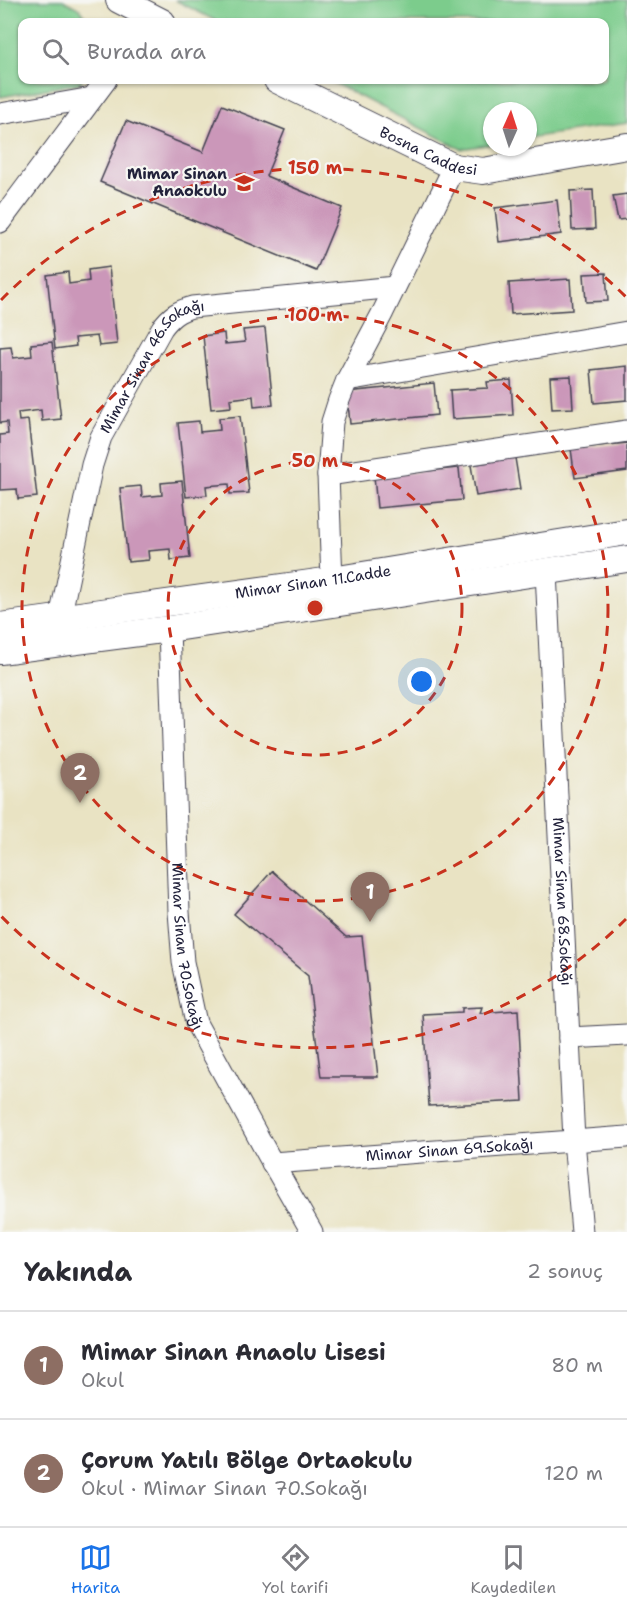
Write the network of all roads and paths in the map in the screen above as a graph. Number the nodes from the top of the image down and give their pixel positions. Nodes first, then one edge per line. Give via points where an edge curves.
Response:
1 (119, 0) edge
2 (150, 18) edge
3 (103, 84) edge
4 (286, 84) edge
5 (92, 98) junction
6 (0, 114) edge
7 (627, 146) edge
8 (454, 167) junction
9 (0, 222) edge
10 (395, 287) junction
11 (627, 332) edge
12 (347, 380) junction
13 (627, 431) edge
14 (328, 475) junction
15 (627, 532) edge
16 (627, 560) edge
17 (546, 572) junction
18 (332, 580) junction
19 (60, 618) junction
20 (0, 626) edge
21 (169, 629) junction
22 (0, 651) edge
23 (627, 1035) edge
24 (569, 1038) junction
25 (627, 1137) edge
26 (574, 1140) junction
27 (273, 1163) junction
28 (312, 1232) edge
29 (582, 1232) edge

1 - 2 street
3 - 5 street
4 - 8 street, Bosna Caddesi
5 - 6 street
5 - 9 street
7 - 8 street, Bosna Caddesi via 483,171
8 - 10 street
10 - 12 street
10 - 19 street, Mimar Sinan 46.Sokağı via 192,307 171,316 102,437 92,465
11 - 12 street
12 - 14 street via 332,422
13 - 14 street
14 - 18 street
15 - 18 street, Mimar Sinan 11.Cadde
16 - 17 street, Mimar Sinan 11.Cadde
17 - 21 street, Mimar Sinan 11.Cadde
17 - 24 street, Mimar Sinan 68.Sokağı
18 - 19 street, Mimar Sinan 11.Cadde
19 - 20 street, Mimar Sinan 11.Cadde
21 - 22 street, Mimar Sinan 11.Cadde
21 - 27 street, Mimar Sinan 70.Sokağı via 183,962 196,1023
23 - 24 street
24 - 26 street, Mimar Sinan 68.Sokağı
25 - 26 street, Mimar Sinan 69.Sokağı
26 - 27 street, Mimar Sinan 69.Sokağı
26 - 29 street, Mimar Sinan 68.Sokağı
27 - 28 street, Mimar Sinan 70.Sokağı

